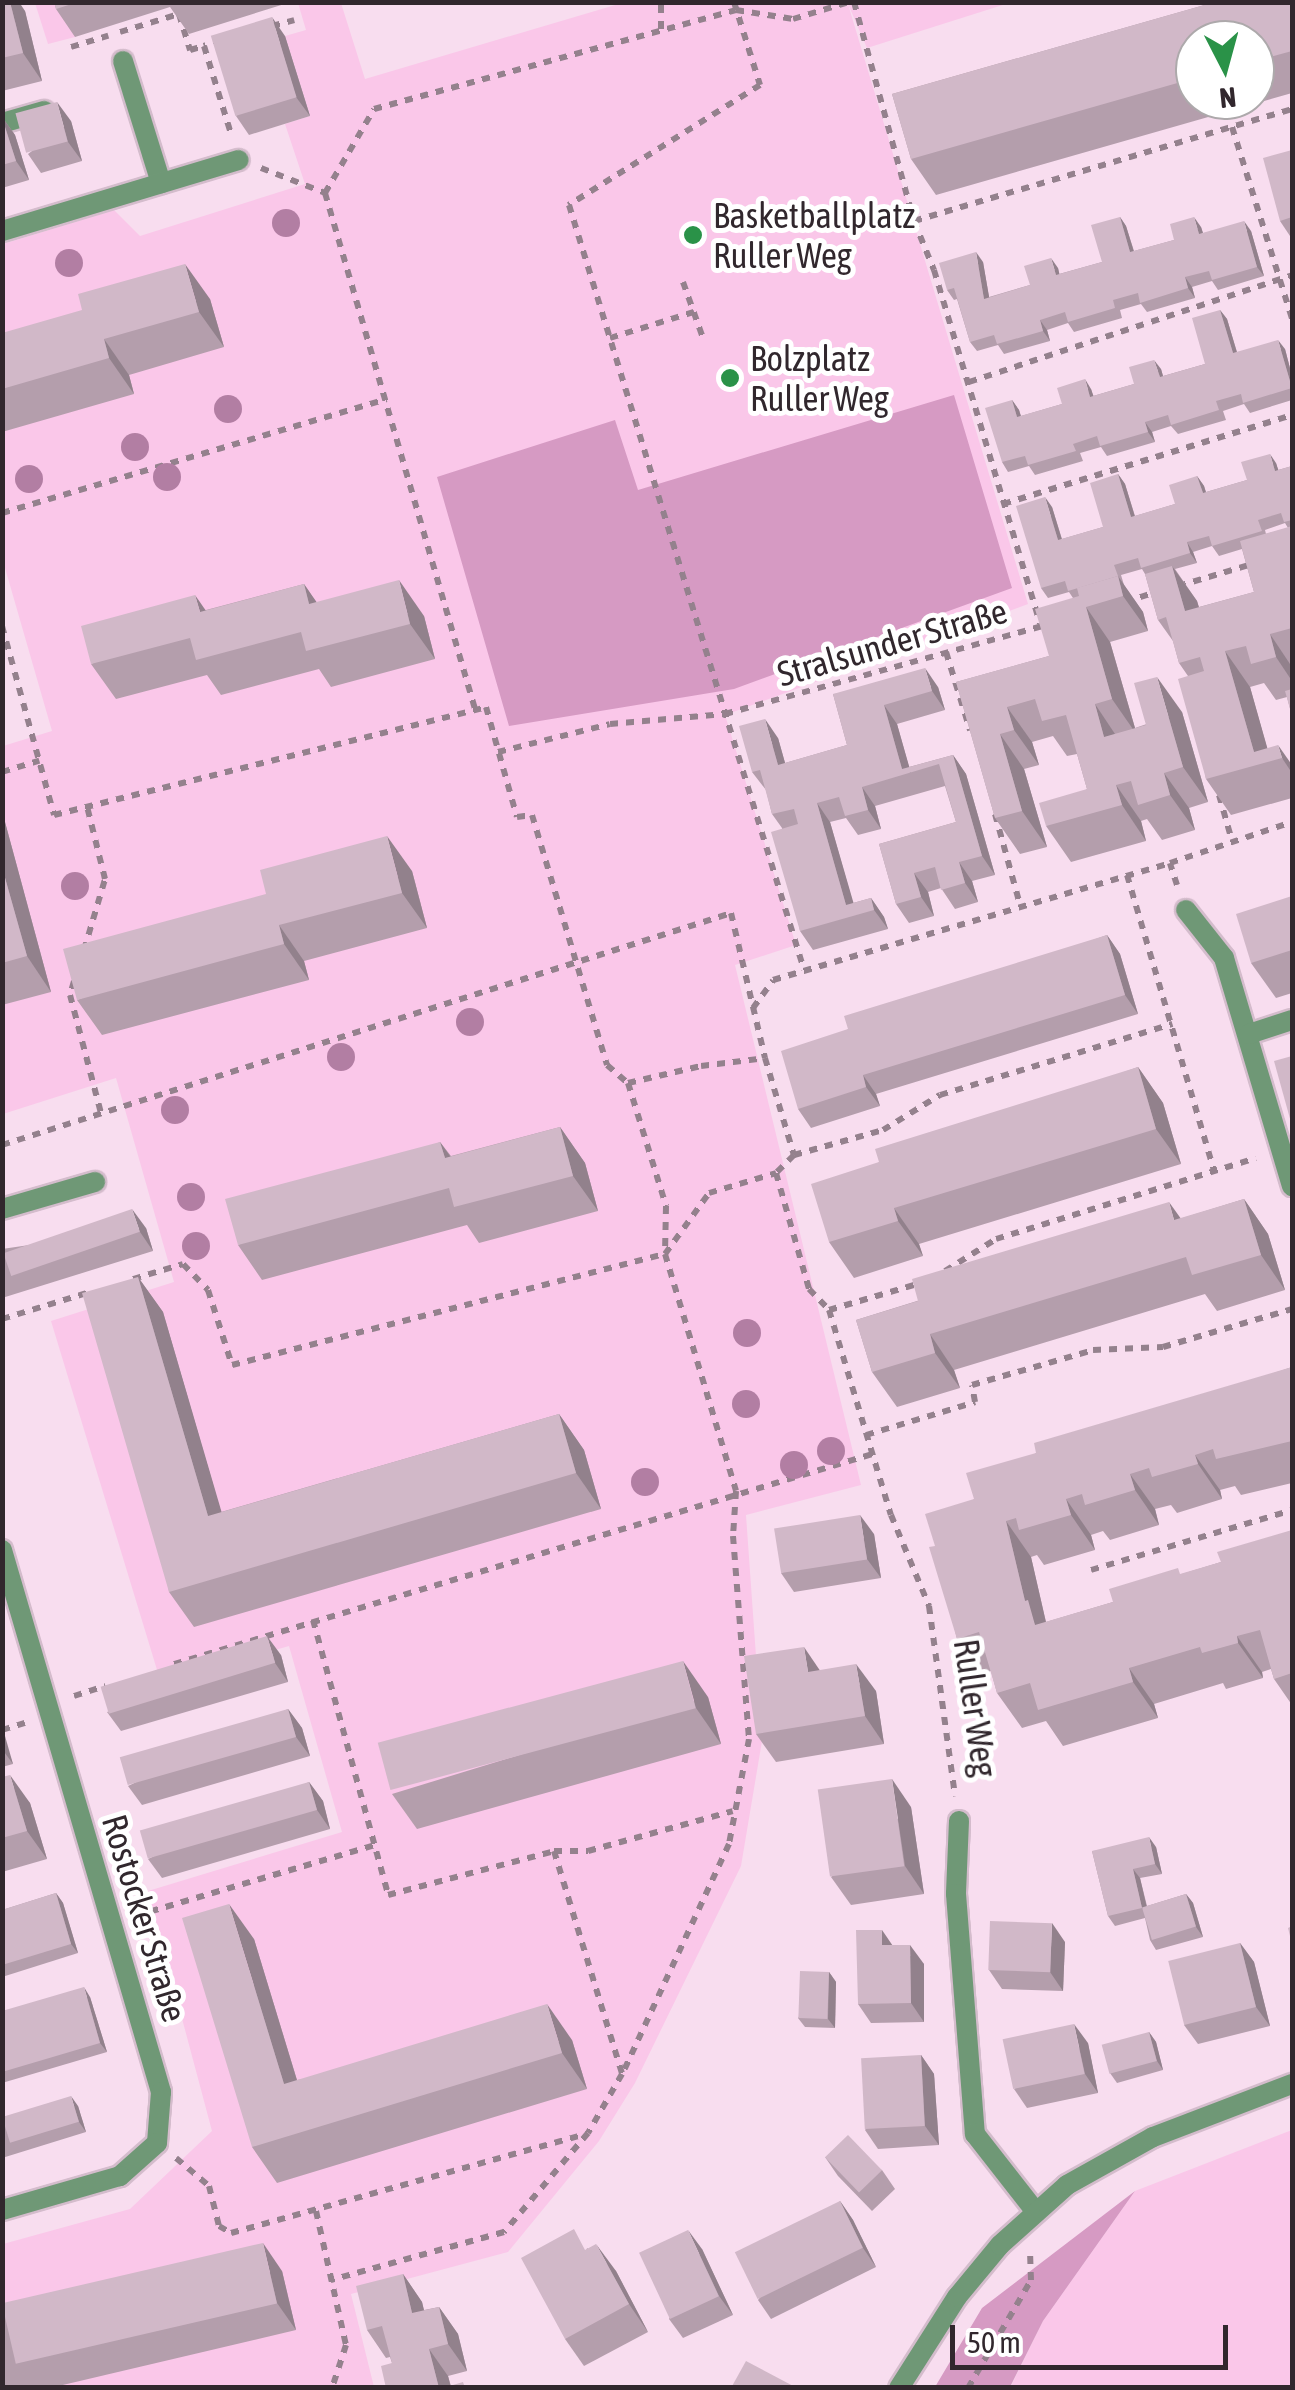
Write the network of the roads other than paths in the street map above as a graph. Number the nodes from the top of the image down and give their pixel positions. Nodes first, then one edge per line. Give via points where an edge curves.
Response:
1 (123, 61) dead end
2 (52, 108) edge
3 (2, 123) edge
4 (239, 160) road end
5 (161, 183) junction
6 (2, 231) edge
7 (1186, 910) road end
8 (1292, 1020) edge
9 (1248, 1034) junction
10 (95, 1182) dead end
11 (1292, 1186) edge
12 (2, 1209) edge
13 (2, 1550) edge
14 (959, 1821) road end
15 (1292, 2084) edge
16 (2, 2210) edge
17 (1036, 2212) junction
18 (899, 2388) edge

1 - 5 street
2 - 3 street
4 - 5 street
5 - 6 street
7 - 9 street via 1224,958
8 - 9 street
9 - 11 street
10 - 12 street
13 - 16 street, Rostocker Straße via 160,2092 157,2142 120,2176
14 - 17 street, Ruller Weg via 956,1894 974,2134
15 - 17 street via 1153,2136 1096,2167
17 - 18 street via 957,2298

